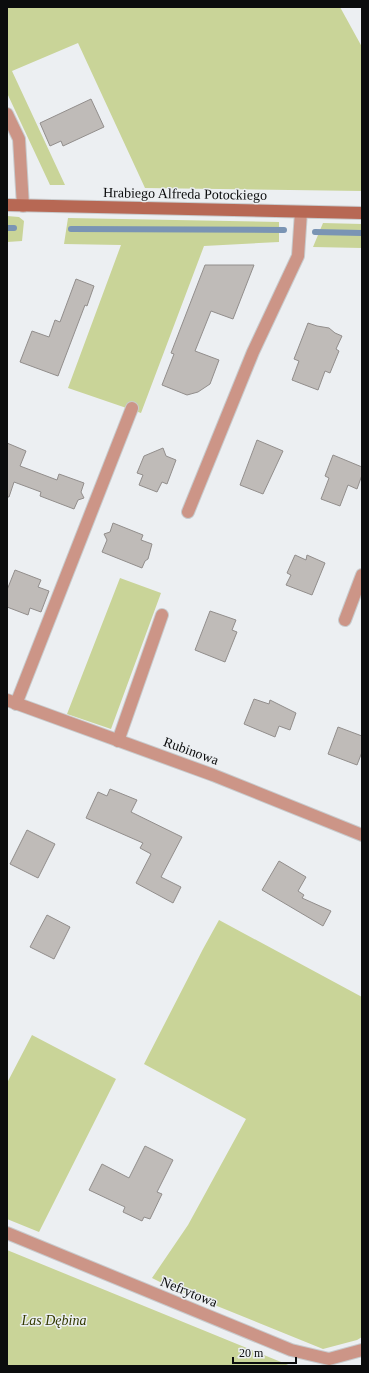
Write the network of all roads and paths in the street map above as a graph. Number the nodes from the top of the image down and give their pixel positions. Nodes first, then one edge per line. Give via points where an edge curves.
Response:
1 (7, 114) edge
2 (7, 205) edge
3 (23, 206) junction
4 (301, 212) junction
5 (362, 213) edge
6 (132, 408) dead end
7 (188, 512) dead end
8 (362, 575) edge
9 (162, 614) dead end
10 (345, 620) dead end
11 (11, 702) edge
12 (118, 740) junction
13 (362, 835) edge
14 (7, 1233) edge
15 (362, 1350) edge

1 - 3 street via 19,139
2 - 3 street, Hrabiego Alfreda Potockiego
3 - 4 street, Hrabiego Alfreda Potockiego
4 - 5 street, Hrabiego Alfreda Potockiego
4 - 7 street via 298,256 252,352
6 - 11 street
8 - 10 street
9 - 12 street
11 - 12 street, Rubinowa
12 - 13 street, Rubinowa
14 - 15 street, Nefrytowa via 291,1350 329,1359

